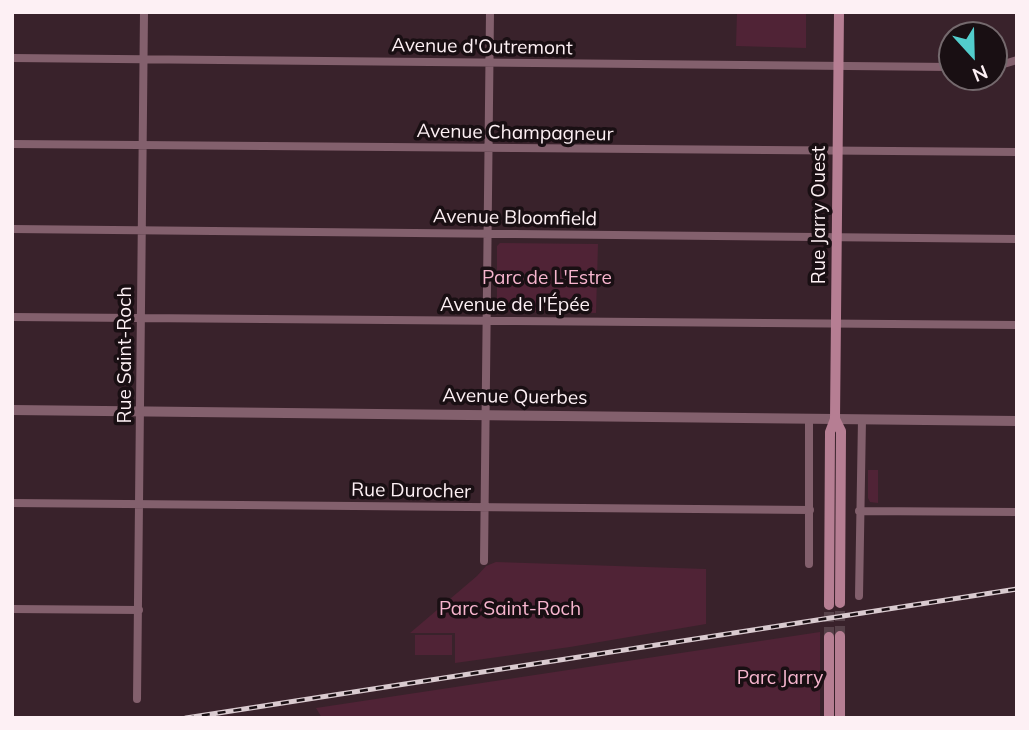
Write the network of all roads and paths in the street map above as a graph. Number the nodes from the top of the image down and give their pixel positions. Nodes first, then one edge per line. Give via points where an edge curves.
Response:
1 (144, 12) edge
2 (490, 12) edge
3 (839, 12) edge
4 (12, 58) edge
5 (143, 59) junction
6 (489, 62) junction
7 (838, 66) junction
8 (938, 67) edge
9 (12, 144) edge
10 (142, 145) junction
11 (488, 148) junction
12 (837, 151) junction
13 (1017, 152) edge
14 (12, 229) edge
15 (142, 230) junction
16 (487, 233) junction
17 (837, 236) junction
18 (1017, 239) edge
19 (12, 317) edge
20 (140, 318) junction
21 (487, 321) junction
22 (836, 324) junction
23 (1017, 326) edge
24 (12, 410) edge
25 (140, 411) junction
26 (486, 414) junction
27 (809, 419) junction
28 (835, 419) junction
29 (862, 419) junction
30 (1017, 421) edge
31 (12, 503) edge
32 (139, 504) junction
33 (485, 508) junction
34 (810, 510) junction
35 (859, 511) junction
36 (1017, 512) edge
37 (484, 561) dead end
38 (809, 564) dead end
39 (859, 596) dead end
40 (835, 604) tunnel mouth
41 (12, 609) edge
42 (139, 610) junction
43 (137, 699) dead end
44 (829, 718) edge
45 (840, 718) edge

1 - 5 street, Rue Saint-Roch
2 - 6 street
3 - 7 main road, Rue Jarry Ouest
4 - 5 street, Avenue d'Outremont
5 - 6 street, Avenue d'Outremont
5 - 10 street, Rue Saint-Roch
6 - 7 street, Avenue d'Outremont
6 - 11 street
7 - 8 street, Avenue d'Outremont
7 - 12 main road, Rue Jarry Ouest
9 - 10 street, Avenue Champagneur
10 - 11 street, Avenue Champagneur
10 - 15 street, Rue Saint-Roch
11 - 12 street, Avenue Champagneur
11 - 16 street
12 - 13 street, Avenue Champagneur
12 - 17 main road, Rue Jarry Ouest
14 - 15 street, Avenue Bloomfield
15 - 16 street, Avenue Bloomfield
15 - 20 street, Rue Saint-Roch
16 - 17 street, Avenue Bloomfield
16 - 21 street
17 - 18 street, Avenue Bloomfield
17 - 22 main road, Rue Jarry Ouest
19 - 20 street, Avenue de l'Épée
20 - 21 street, Avenue de l'Épée
20 - 25 street, Rue Saint-Roch
21 - 22 street, Avenue de l'Épée
21 - 26 street
22 - 23 street, Avenue de l'Épée
22 - 28 main road, Rue Jarry Ouest
24 - 25 street, Avenue Querbes
25 - 26 street, Avenue Querbes
25 - 32 street, Rue Saint-Roch
26 - 27 street, Avenue Querbes
26 - 33 street
27 - 28 street, Avenue Querbes
27 - 34 street
28 - 29 street, Avenue Querbes
28 - 40 main road, Rue Jarry Ouest via 830,432
29 - 30 street, Avenue Querbes
29 - 35 street
31 - 32 street, Rue Durocher
32 - 33 street, Rue Durocher
32 - 42 street, Rue Saint-Roch
33 - 34 street, Rue Durocher
33 - 37 street
34 - 38 street
35 - 36 street
35 - 39 street
41 - 42 street
42 - 43 street, Rue Saint-Roch
44 - 45 main road via 834,636

